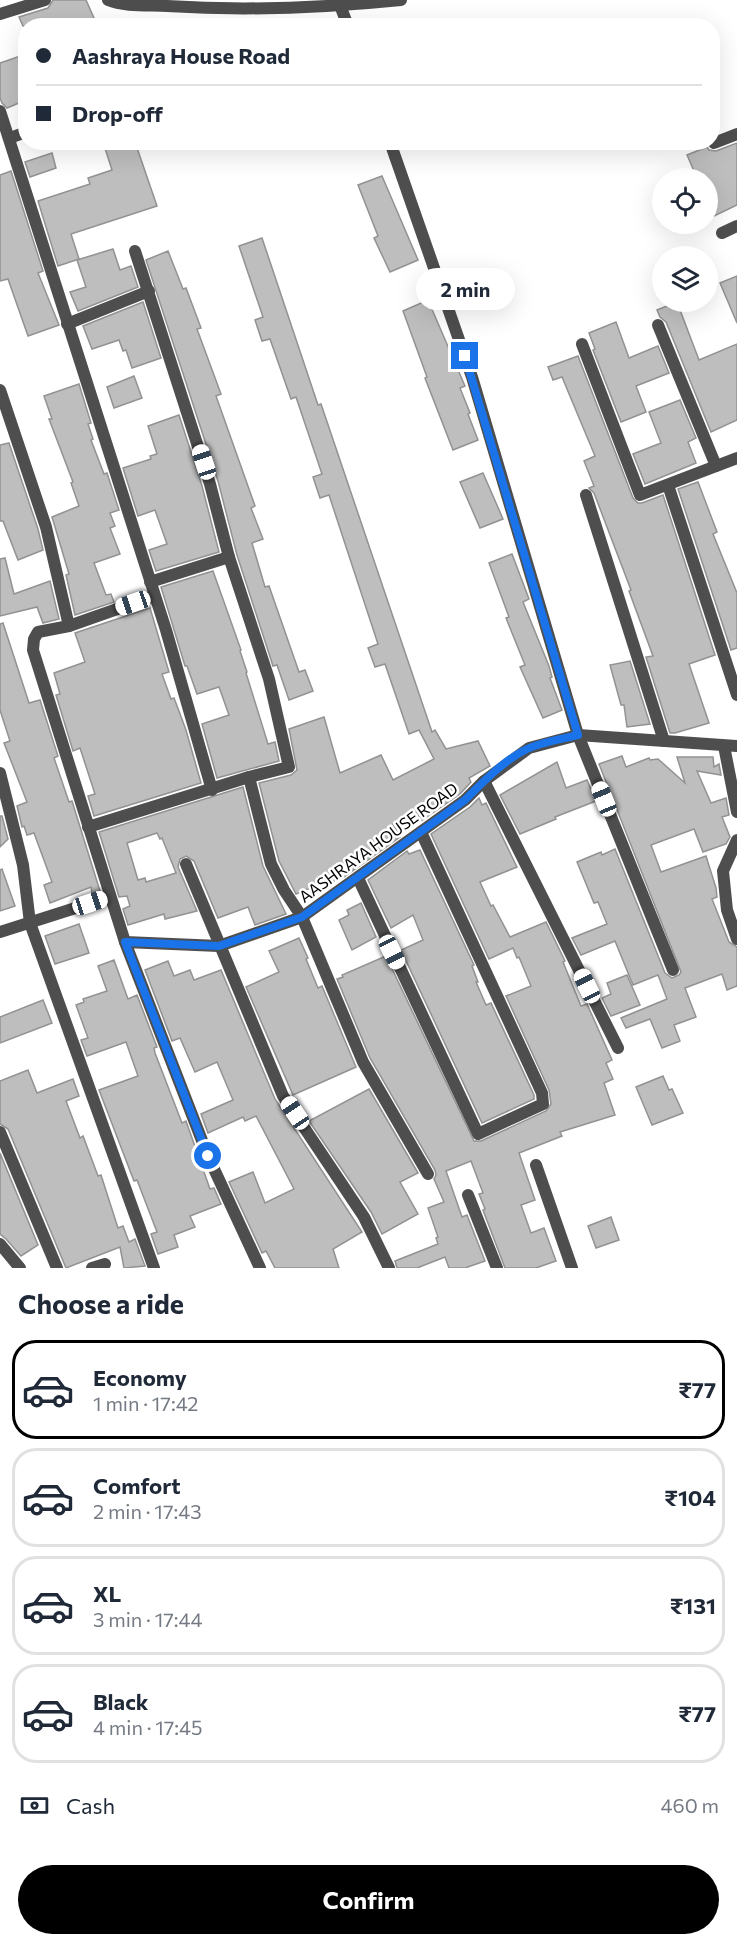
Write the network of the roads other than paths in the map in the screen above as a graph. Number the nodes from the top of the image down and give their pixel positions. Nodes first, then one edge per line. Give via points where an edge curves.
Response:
1 (45, 0) edge
2 (108, 0) edge
3 (401, 0) edge
4 (339, 3) edge
5 (0, 14) edge
6 (345, 18) edge
7 (0, 111) edge
8 (737, 134) edge
9 (18, 135) edge
10 (10, 138) junction
11 (720, 141) edge
12 (393, 150) edge
13 (737, 226) edge
14 (722, 233) dead end
15 (135, 250) dead end
16 (149, 291) junction
17 (68, 324) junction
18 (658, 325) dead end
19 (582, 344) dead end
20 (0, 390) edge
21 (737, 458) edge
22 (716, 466) junction
23 (668, 484) junction
24 (586, 495) dead end
25 (229, 557) junction
26 (150, 582) junction
27 (154, 596) junction
28 (69, 626) junction
29 (737, 695) edge
30 (578, 735) junction
31 (664, 741) junction
32 (731, 746) edge
33 (0, 773) edge
34 (249, 777) junction
35 (484, 781) junction
36 (212, 790) junction
37 (737, 812) edge
38 (88, 827) junction
39 (421, 832) junction
40 (737, 840) edge
41 (186, 864) dead end
42 (358, 878) junction
43 (110, 897) junction
44 (302, 917) junction
45 (30, 923) junction
46 (0, 932) edge
47 (737, 939) edge
48 (125, 942) junction
49 (219, 946) junction
50 (673, 970) dead end
51 (618, 1048) dead end
52 (0, 1132) edge
53 (536, 1165) dead end
54 (428, 1174) dead end
55 (468, 1195) dead end
56 (0, 1244) edge
57 (105, 1264) dead end
58 (20, 1268) edge
59 (57, 1268) edge
60 (92, 1268) edge
61 (154, 1268) edge
62 (260, 1268) edge
63 (389, 1268) edge
64 (497, 1268) edge
65 (572, 1268) edge

1 - 5 street
2 - 4 street via 240,9
3 - 4 street
4 - 6 street
7 - 10 street
8 - 11 street
9 - 10 street
10 - 17 street
12 - 30 street via 472,377
13 - 14 street
15 - 16 street
16 - 17 street
16 - 25 street via 210,483
17 - 26 street
18 - 22 street
19 - 23 street via 640,495
20 - 28 street via 46,527
21 - 22 street
22 - 23 street
23 - 29 street
24 - 31 street
25 - 26 street
25 - 34 street via 269,679 289,767
26 - 27 street
27 - 28 street
27 - 36 street
28 - 38 street via 38,632 33,650
30 - 31 street, AASHRAYA HOUSE ROAD
30 - 35 street, AASHRAYA HOUSE ROAD via 529,748
30 - 50 street
31 - 32 street, AASHRAYA HOUSE ROAD
32 - 37 street
33 - 45 street via 23,865
34 - 36 street
34 - 44 street via 271,864
35 - 39 street, AASHRAYA HOUSE ROAD
35 - 51 street
36 - 38 street
38 - 43 street
39 - 42 street, AASHRAYA HOUSE ROAD
39 - 42 street via 542,1093 543,1104 478,1134
40 - 47 street via 723,871 727,910
41 - 49 street
42 - 44 street, AASHRAYA HOUSE ROAD
43 - 45 street
43 - 48 street
44 - 49 street, AASHRAYA HOUSE ROAD
44 - 54 street via 363,1062
45 - 46 street
45 - 61 street
48 - 49 street, AASHRAYA HOUSE ROAD
48 - 62 street via 208,1156
49 - 63 street via 283,1096 364,1217
52 - 59 street
53 - 65 street
55 - 64 street
56 - 58 street
57 - 60 street

